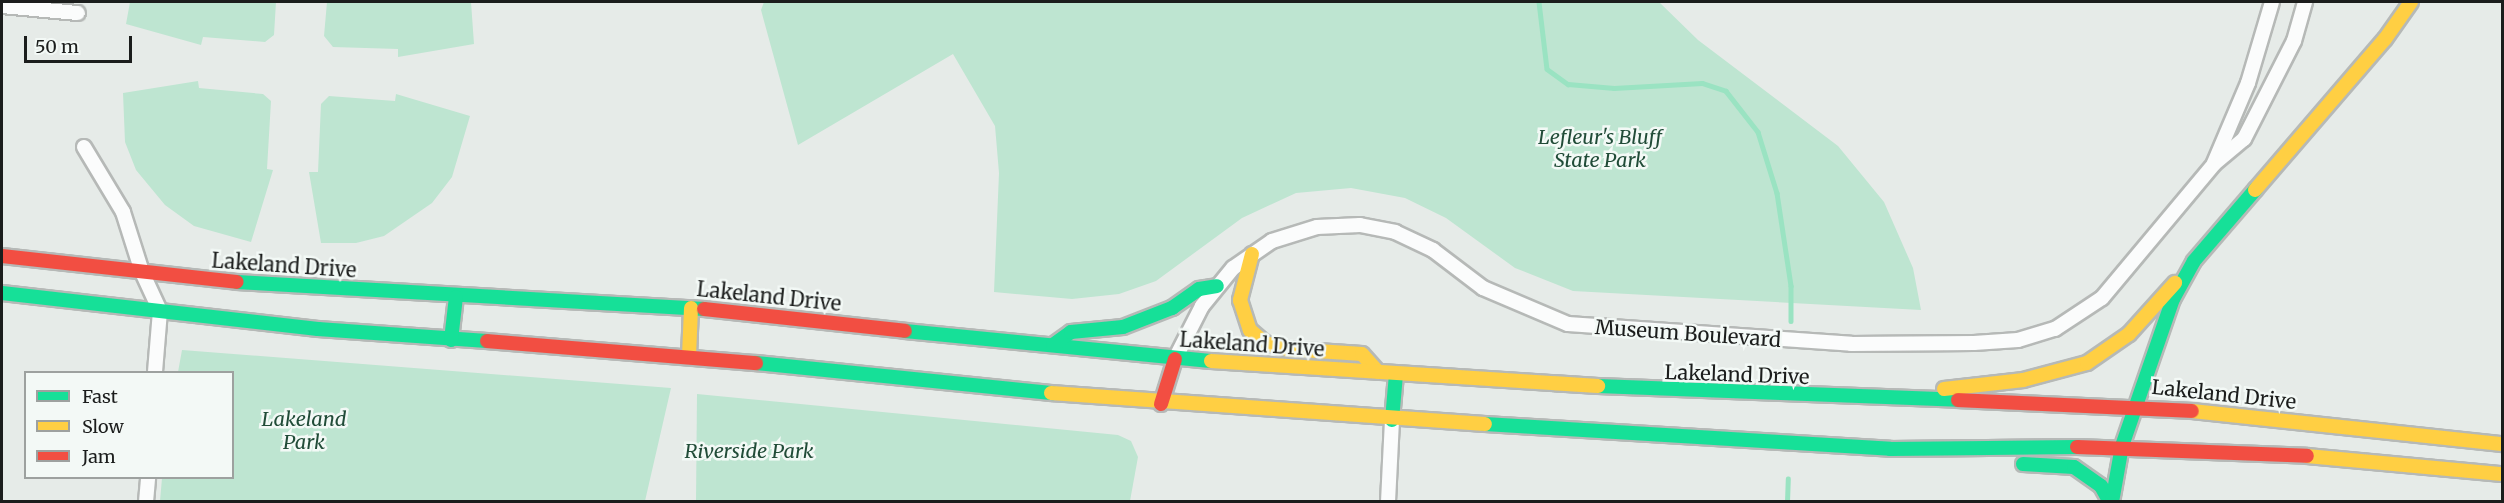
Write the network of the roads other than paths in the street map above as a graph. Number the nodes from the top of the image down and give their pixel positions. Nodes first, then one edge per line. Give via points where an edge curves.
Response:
1 (2272, 2) edge
2 (2305, 2) edge
3 (2411, 2) edge
4 (2, 6) edge
5 (78, 13) dead end
6 (84, 147) dead end
7 (2214, 164) junction
8 (1252, 254) junction
9 (2, 256) edge
10 (2194, 261) junction
11 (142, 272) junction
12 (1217, 286) junction
13 (2, 293) edge
14 (456, 297) junction
15 (691, 308) junction
16 (160, 311) junction
17 (451, 340) junction
18 (1053, 345) junction
19 (689, 356) junction
20 (1175, 359) junction
21 (155, 371) edge
22 (1378, 372) junction
23 (1396, 374) junction
24 (1868, 398) junction
25 (1161, 404) junction
26 (2137, 405) junction
27 (1392, 420) junction
28 (2502, 444) edge
29 (2122, 446) junction
30 (1890, 449) junction
31 (2502, 474) edge
32 (148, 479) edge
33 (146, 501) edge
34 (1388, 501) edge
35 (2111, 501) edge

1 - 7 street, Museum Boulevard via 2248,83
2 - 7 street, Museum Boulevard via 2294,41 2244,139
3 - 10 highway via 2385,39
4 - 5 street
6 - 11 street via 123,212
7 - 8 street, Museum Boulevard via 2102,298 2055,329 2018,340 1851,344 1568,324 1483,288 1433,250 1395,232 1360,225 1317,227 1272,241
8 - 12 street, Museum Boulevard
8 - 22 highway via 1240,300 1250,330 1264,343 1288,349 1362,354
9 - 11 highway, Lakeland Drive
10 - 24 highway via 2129,334 2087,363 2023,380
10 - 26 highway via 2173,299
11 - 14 highway, Lakeland Drive
11 - 16 street
12 - 18 highway via 1199,289 1172,308 1123,327 1071,332
12 - 20 street, Museum Boulevard via 1202,306
13 - 16 highway
14 - 15 highway, Lakeland Drive
14 - 17 highway
15 - 18 highway, Lakeland Drive
15 - 19 highway
16 - 17 highway
16 - 21 street
17 - 19 highway
18 - 20 highway, Lakeland Drive
19 - 25 highway
20 - 22 highway, Lakeland Drive
20 - 25 highway
22 - 23 highway, Lakeland Drive
23 - 24 highway, Lakeland Drive
23 - 27 highway
24 - 26 highway, Lakeland Drive
25 - 27 highway
26 - 28 highway, Lakeland Drive
26 - 29 highway
27 - 30 highway
27 - 34 street
29 - 30 highway
29 - 31 highway
29 - 35 highway
30 - 35 highway via 2074,467 2101,486
32 - 33 street

